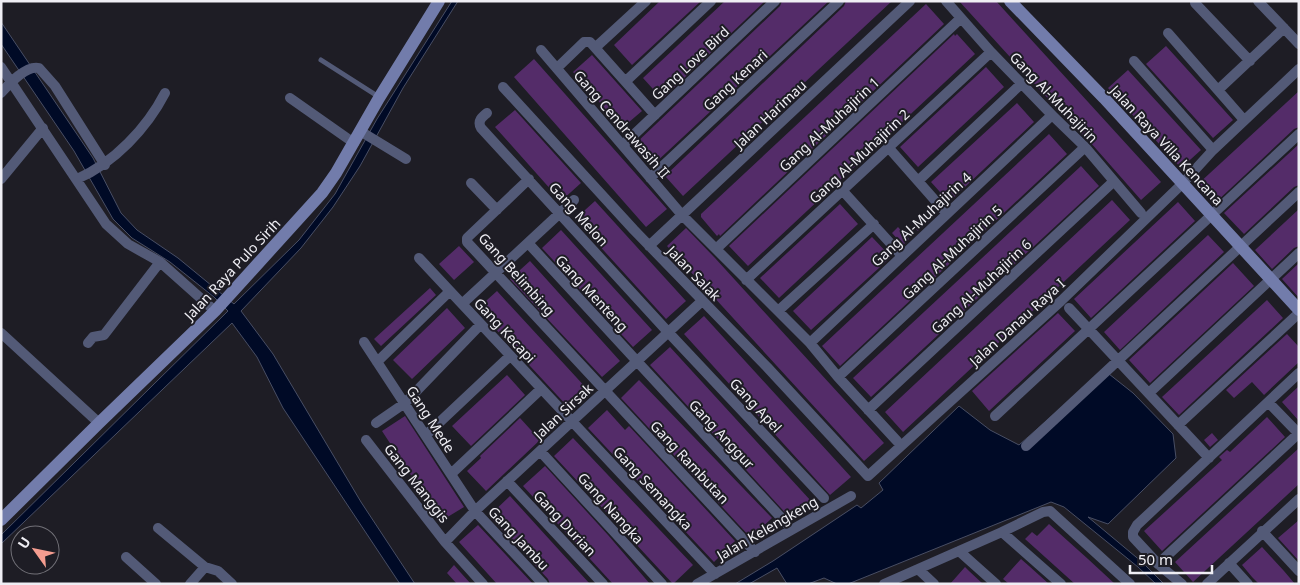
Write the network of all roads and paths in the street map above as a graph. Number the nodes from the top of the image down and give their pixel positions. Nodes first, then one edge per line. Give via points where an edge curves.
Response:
1 (439, 1) edge
2 (646, 1) edge
3 (711, 1) edge
4 (775, 1) edge
5 (839, 1) edge
6 (910, 1) edge
7 (946, 1) edge
8 (1010, 1) edge
9 (1258, 1) edge
10 (1195, 3) dead end
11 (961, 18) junction
12 (1284, 28) junction
13 (1168, 33) dead end
14 (1299, 44) edge
15 (596, 47) junction
16 (541, 50) dead end
17 (991, 52) junction
18 (321, 60) dead end
19 (1134, 61) dead end
20 (1250, 61) junction
21 (1, 67) edge
22 (557, 68) junction
23 (1298, 70) edge
24 (14, 79) junction
25 (626, 81) junction
26 (1022, 83) junction
27 (503, 87) dead end
28 (1218, 90) junction
29 (1, 93) edge
30 (165, 93) dead end
31 (290, 98) dead end
32 (379, 98) junction
33 (487, 113) dead end
34 (655, 115) junction
35 (1052, 115) junction
36 (1244, 120) junction
37 (43, 128) junction
38 (362, 132) junction
39 (1299, 134) edge
40 (354, 143) junction
41 (623, 146) junction
42 (1086, 147) junction
43 (888, 148) junction
44 (1213, 150) junction
45 (406, 160) dead end
46 (103, 166) junction
47 (80, 178) junction
48 (650, 178) junction
49 (1, 179) edge
50 (529, 179) junction
51 (918, 181) junction
52 (1113, 182) junction
53 (471, 183) dead end
54 (1182, 184) junction
55 (842, 190) junction
56 (1299, 192) edge
57 (574, 200) dead end
58 (497, 210) junction
59 (560, 213) junction
60 (1141, 213) dead end
61 (947, 214) junction
62 (682, 215) junction
63 (1211, 215) junction
64 (874, 224) junction
65 (528, 243) junction
66 (649, 246) junction
67 (1240, 246) junction
68 (716, 249) junction
69 (1299, 253) edge
70 (902, 256) junction
71 (419, 258) dead end
72 (160, 262) junction
73 (496, 273) junction
74 (746, 280) junction
75 (1271, 280) junction
76 (450, 292) junction
77 (702, 301) junction
78 (462, 304) junction
79 (217, 308) junction
80 (1069, 308) dead end
81 (778, 312) junction
82 (1299, 312) edge
83 (481, 324) junction
84 (1089, 329) junction
85 (668, 332) junction
86 (1, 333) edge
87 (364, 342) dead end
88 (88, 343) dead end
89 (810, 343) junction
90 (510, 356) junction
91 (1118, 360) junction
92 (637, 361) junction
93 (377, 362) junction
94 (1299, 373) edge
95 (838, 377) junction
96 (541, 389) junction
97 (604, 391) junction
98 (1149, 393) junction
99 (1268, 402) junction
100 (405, 403) junction
101 (868, 410) junction
102 (995, 416) dead end
103 (99, 422) junction
104 (571, 422) junction
105 (376, 423) dead end
106 (1178, 425) junction
107 (1298, 433) edge
108 (426, 436) junction
109 (366, 440) dead end
110 (897, 441) dead end
111 (1026, 446) dead end
112 (540, 451) junction
113 (1209, 458) junction
114 (451, 474) junction
115 (868, 476) joint
116 (507, 481) junction
117 (851, 496) dead end
118 (824, 498) dead end
119 (1298, 501) edge
120 (475, 511) junction
121 (1, 520) edge
122 (786, 524) dead end
123 (158, 528) dead end
124 (1002, 532) junction
125 (1262, 532) junction
126 (445, 542) junction
127 (959, 551) junction
128 (755, 552) junction
129 (126, 557) dead end
130 (1228, 563) junction
131 (1158, 564) junction
132 (205, 567) junction
133 (918, 569) junction
134 (1299, 571) edge
135 (715, 574) junction
136 (156, 584) edge
137 (190, 584) edge
138 (232, 584) edge
139 (483, 584) edge
140 (543, 584) edge
141 (603, 584) edge
142 (662, 584) edge
143 (697, 584) edge
144 (884, 584) edge
145 (934, 584) edge
146 (996, 584) edge
147 (1061, 584) edge
148 (1130, 584) edge
149 (1182, 584) edge
150 (1207, 584) edge
151 (1248, 584) edge

1 - 32 street, Jalan Raya Pulo Sirih
2 - 15 street
3 - 25 street
4 - 34 street, Gang Love Bird
5 - 48 street, Gang Kenari
6 - 62 street, Jalan Harimau
7 - 11 street, Gang Al-Muhajirin
8 - 54 street, Jalan Raya Villa Kencana
9 - 12 street
10 - 20 street
11 - 17 street, Gang Al-Muhajirin
11 - 68 street, Gang Al-Muhajirin 1
12 - 14 street
12 - 20 street
13 - 28 street
15 - 22 street via 584,42
15 - 25 street
16 - 22 street, Gang Cendrawasih II
17 - 26 street, Gang Al-Muhajirin
17 - 43 street, Gang Al-Muhajirin 2
18 - 32 lane
19 - 44 street
20 - 28 street
21 - 24 street
22 - 41 street, Gang Cendrawasih II
23 - 36 street, Jalan Danau Raya I
24 - 29 street
24 - 37 street
24 - 46 street via 33,67 39,68 55,86
25 - 34 street
26 - 35 street, Gang Al-Muhajirin
26 - 51 street
27 - 66 street, Jalan Salak
28 - 36 street
30 - 46 street via 155,113
31 - 40 street
32 - 38 street, Jalan Raya Pulo Sirih
33 - 50 street, Gang Melon via 481,118 481,128
34 - 41 street, Gang Love Bird
35 - 42 street, Gang Al-Muhajirin
35 - 61 street, Gang Al-Muhajirin 4
36 - 44 street, Jalan Danau Raya I
37 - 47 street
37 - 49 street
38 - 40 street, Jalan Raya Pulo Sirih
38 - 45 street
39 - 63 street
40 - 79 street, Jalan Raya Pulo Sirih via 322,193
41 - 48 street, Gang Cendrawasih II
42 - 52 street, Gang Al-Muhajirin
42 - 95 street, Gang Al-Muhajirin 5
43 - 51 street
43 - 55 street, Gang Al-Muhajirin 2
44 - 54 street, Jalan Danau Raya I
46 - 47 street
47 - 72 street via 106,224 128,244
48 - 62 street, Gang Cendrawasih II
50 - 58 street, Gang Belimbing
50 - 59 street, Gang Melon
51 - 61 street
52 - 60 street, Gang Al-Muhajirin
52 - 101 street, Gang Al-Muhajirin 6
53 - 58 street
54 - 63 street, Jalan Raya Villa Kencana
54 - 115 street, Jalan Danau Raya I via 1061,301
55 - 64 street
55 - 74 street, Gang Al-Muhajirin 2
56 - 67 street
57 - 59 street
58 - 73 street, Gang Belimbing via 467,240
59 - 65 street
59 - 85 street, Gang Melon
61 - 70 street, Gang Al-Muhajirin 4
62 - 66 street, Jalan Harimau
62 - 68 street, Gang Cendrawasih II
63 - 67 street, Jalan Raya Villa Kencana
63 - 84 street
64 - 70 street
64 - 81 street
65 - 73 street
65 - 92 street, Gang Menteng
66 - 77 street, Jalan Salak
67 - 75 street, Jalan Raya Villa Kencana
67 - 91 street
68 - 74 street, Gang Cendrawasih II
69 - 75 street
70 - 89 street, Gang Al-Muhajirin 4
71 - 76 street, Gang Kecapi
72 - 79 street
72 - 88 street via 104,335 93,337
73 - 78 street
73 - 97 street, Gang Belimbing
74 - 81 street, Gang Cendrawasih II
75 - 82 street, Jalan Raya Villa Kencana
75 - 98 street
76 - 78 street, Gang Kecapi
76 - 93 street
77 - 85 street, Jalan Sirsak
77 - 115 street, Jalan Salak
78 - 83 street, Gang Kecapi
79 - 103 street, Jalan Raya Pulo Sirih
80 - 84 street
81 - 89 street, Gang Cendrawasih II
82 - 106 street
83 - 90 street, Gang Kecapi
83 - 100 street
84 - 91 street
84 - 102 street
85 - 92 street, Jalan Sirsak
85 - 118 street, Gang Apel
86 - 103 street
87 - 93 street, Gang Mede
89 - 95 street, Gang Cendrawasih II
90 - 96 street, Gang Kecapi
90 - 108 street
91 - 98 street
91 - 111 street
92 - 97 street, Jalan Sirsak
92 - 122 street, Gang Anggur
93 - 100 street, Gang Mede
94 - 99 street
95 - 101 street, Gang Cendrawasih II
96 - 104 street, Gang Kecapi
96 - 114 street
97 - 104 street, Jalan Sirsak
97 - 128 street, Gang Rambutan
98 - 106 street
99 - 107 street
99 - 113 street
100 - 105 street
100 - 108 street, Gang Mede
101 - 110 street, Gang Cendrawasih II
103 - 121 street, Jalan Raya Pulo Sirih
104 - 112 street, Jalan Sirsak
104 - 135 street, Gang Semangka
106 - 113 street
107 - 131 street
108 - 114 street, Gang Mede
109 - 126 street, Gang Manggis
112 - 116 street, Jalan Sirsak
112 - 142 street, Gang Nangka
113 - 131 street via 1133,532 1133,537
114 - 120 street, Gang Mede
116 - 120 street, Jalan Sirsak
116 - 141 street, Gang Durian
117 - 128 street, Jalan Kelengkeng
119 - 125 street
120 - 126 street, Jalan Sirsak
120 - 140 street, Gang Jambu
123 - 132 street
124 - 127 street
124 - 147 street
124 - 148 street via 1050,511
125 - 130 street
125 - 134 street
126 - 139 street, Gang Manggis
127 - 133 street
127 - 146 street
128 - 135 street, Jalan Kelengkeng
129 - 136 street
130 - 150 street
130 - 151 street
131 - 149 street
132 - 137 street
132 - 138 street via 218,572
133 - 144 street
133 - 145 street
135 - 143 street, Jalan Kelengkeng

